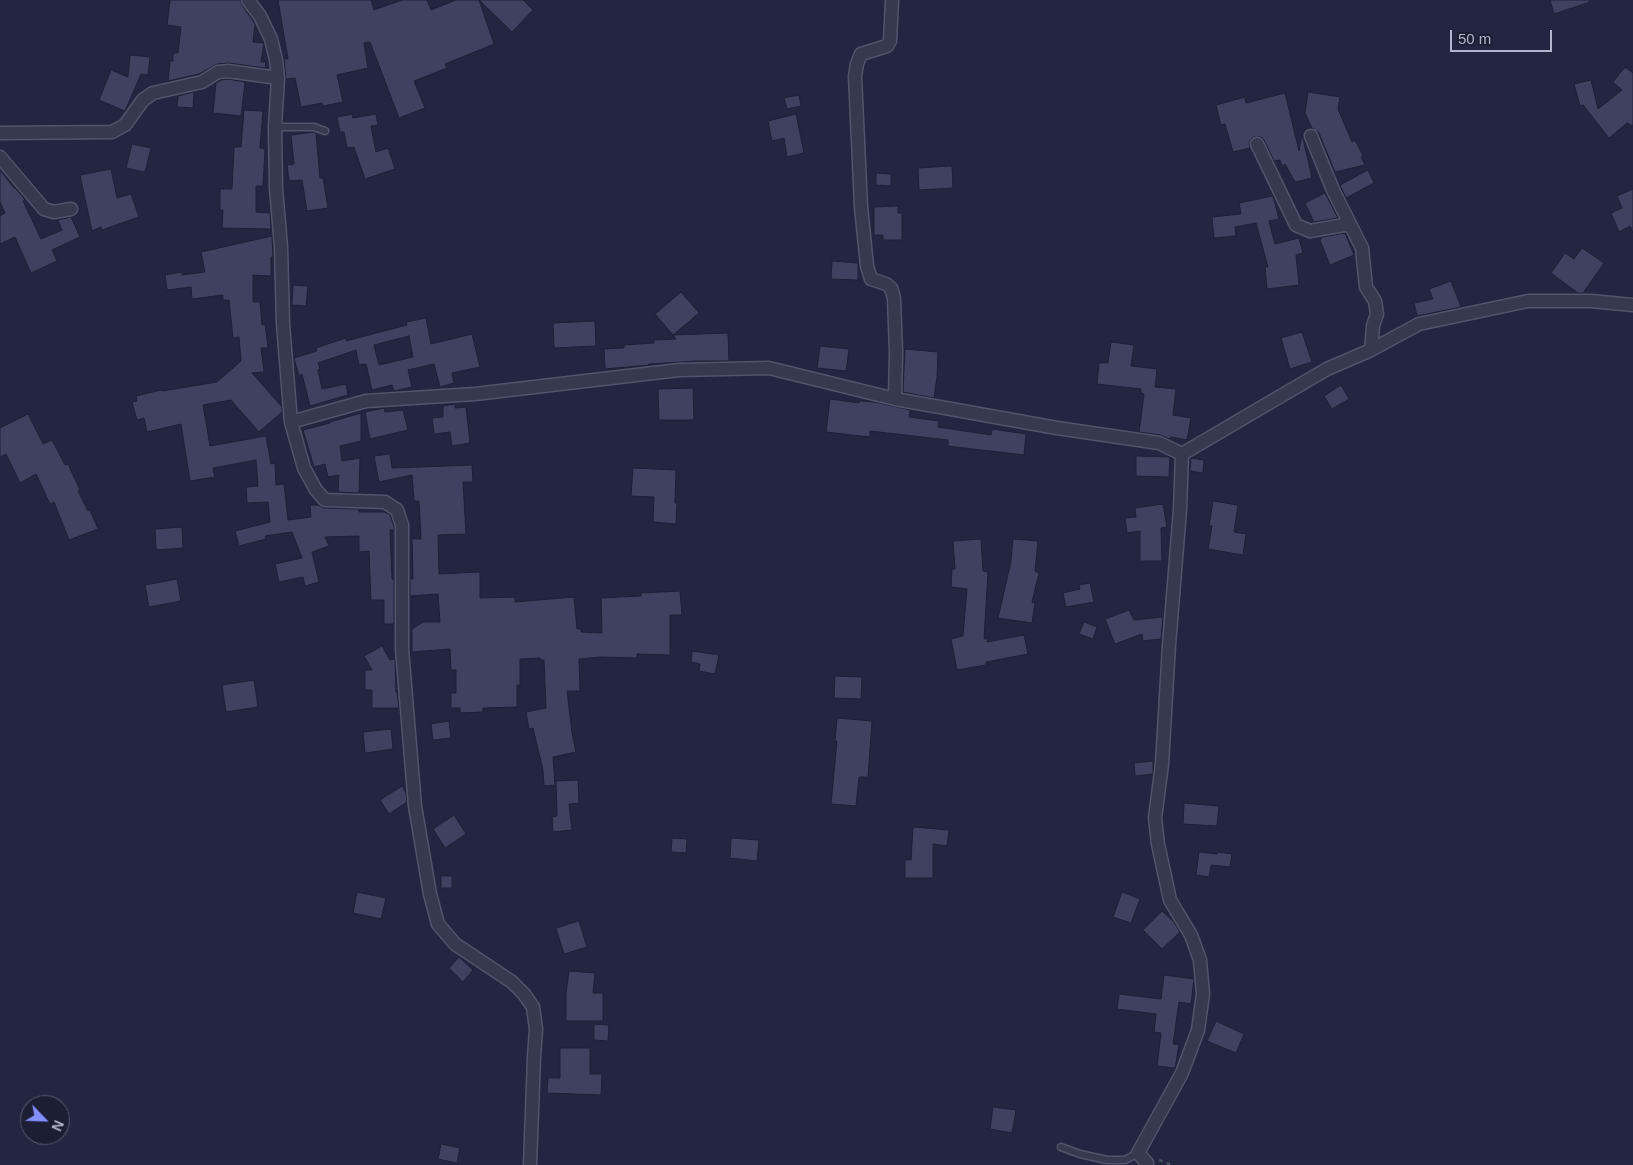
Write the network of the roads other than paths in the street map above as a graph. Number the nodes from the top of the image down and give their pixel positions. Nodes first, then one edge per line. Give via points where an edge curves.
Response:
1 (248, 0) edge
2 (892, 0) edge
3 (278, 78) junction
4 (275, 127) junction
5 (325, 131) dead end
6 (0, 133) edge
7 (1311, 136) dead end
8 (1257, 144) dead end
9 (0, 157) edge
10 (71, 209) dead end
11 (1350, 224) junction
12 (1633, 305) edge
13 (1371, 350) junction
14 (895, 399) junction
15 (291, 422) junction
16 (1182, 454) junction
17 (1061, 1147) dead end
18 (1138, 1153) junction
19 (530, 1165) edge
20 (1146, 1165) edge

1 - 3 street via 271,39
2 - 14 street via 890,41 887,46 861,54 855,76 867,266 871,279 891,288 894,298
3 - 4 street
3 - 6 street via 218,72 202,82 153,93 143,100 125,125 112,132
4 - 5 lane via 314,127
4 - 15 street via 283,324
7 - 11 street
8 - 11 street via 1296,225 1310,232
9 - 10 street via 44,209 54,212
11 - 13 street via 1362,248 1366,287 1375,301 1377,314
12 - 13 street via 1528,301 1419,324
13 - 16 street via 1327,369
14 - 15 street via 768,368 679,370 475,394 366,401
14 - 16 street via 1159,443
15 - 19 street via 304,468 325,500 385,502 397,510 402,525 402,649 415,806 430,894 438,924 449,937 512,982 533,1007 536,1029
16 - 18 street via 1162,764 1155,818 1170,900 1191,935 1200,960 1203,994 1198,1030 1182,1072
17 - 18 lane via 1107,1160 1125,1160
18 - 20 street

